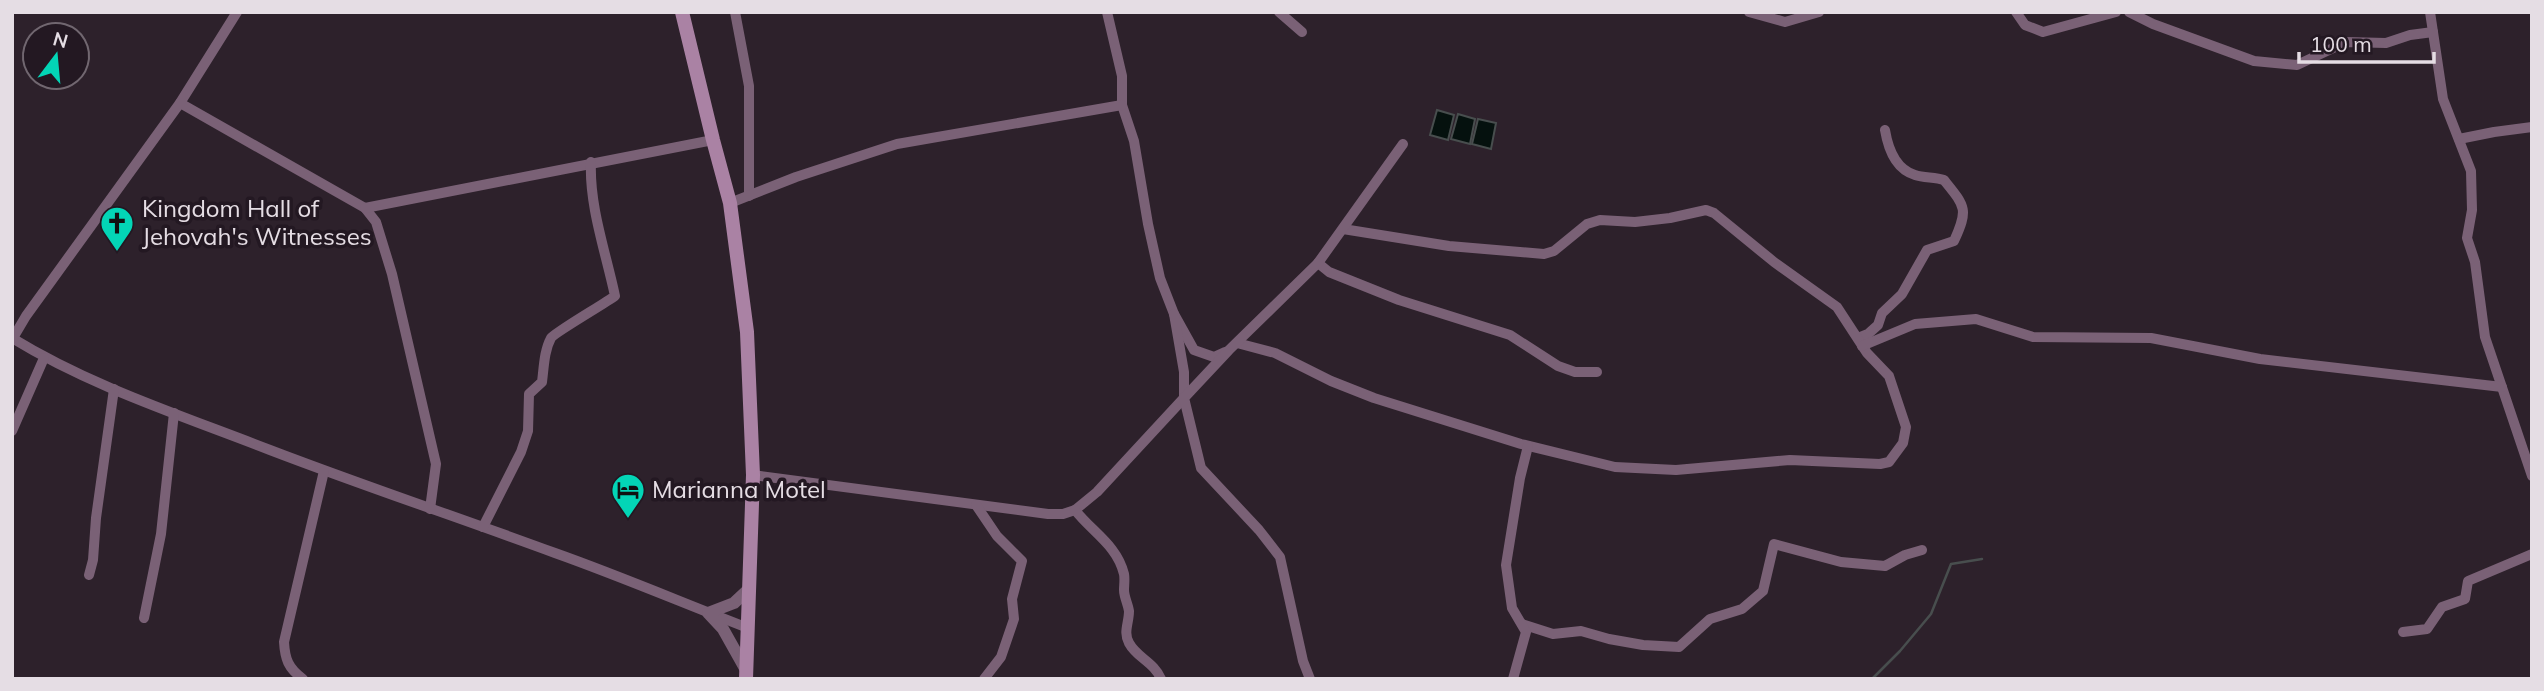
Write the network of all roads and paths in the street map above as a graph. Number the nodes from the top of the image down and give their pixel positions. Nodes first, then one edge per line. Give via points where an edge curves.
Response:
1 (237, 12) edge
2 (682, 12) edge
3 (735, 12) edge
4 (1107, 12) edge
5 (1279, 12) edge
6 (1749, 12) edge
7 (1819, 12) edge
8 (2016, 12) edge
9 (2116, 12) edge
10 (2129, 12) edge
11 (2430, 12) edge
12 (1302, 32) dead end
13 (2433, 32) junction
14 (180, 103) junction
15 (1122, 105) junction
16 (2532, 127) edge
17 (1885, 130) dead end
18 (2459, 139) junction
19 (712, 140) junction
20 (1404, 144) dead end
21 (592, 162) junction
22 (749, 196) junction
23 (730, 203) junction
24 (386, 205) junction
25 (365, 208) junction
26 (376, 222) junction
27 (1343, 229) junction
28 (1318, 263) junction
29 (1174, 314) junction
30 (13, 338) edge
31 (1860, 342) junction
32 (1237, 343) junction
33 (1228, 350) junction
34 (44, 358) junction
35 (1597, 372) dead end
36 (2501, 387) junction
37 (114, 388) junction
38 (1184, 398) junction
39 (174, 413) junction
40 (12, 431) edge
41 (1528, 446) junction
42 (324, 471) junction
43 (752, 475) junction
44 (2532, 476) edge
45 (976, 505) junction
46 (430, 509) junction
47 (1075, 510) junction
48 (483, 527) junction
49 (1922, 550) dead end
50 (2532, 554) edge
51 (89, 575) dead end
52 (749, 589) junction
53 (708, 612) junction
54 (144, 618) dead end
55 (1522, 624) junction
56 (748, 628) junction
57 (2403, 632) dead end
58 (747, 675) edge
59 (303, 679) edge
60 (984, 679) edge
61 (1161, 679) edge
62 (1310, 679) edge
63 (1513, 679) edge

1 - 14 street
2 - 19 main road
3 - 22 street via 749,86
4 - 15 street via 1122,76
5 - 12 street
6 - 7 street via 1785,22
8 - 9 street via 2025,25 2043,32
10 - 13 street via 2254,61 2297,65 2346,42 2386,43
11 - 13 street
13 - 18 street via 2443,99
14 - 25 street
14 - 30 street
15 - 22 street via 897,144
15 - 29 street via 1134,141 1160,278
16 - 18 street
17 - 31 street via 1892,156 1913,174 1944,180 1962,202 1963,216 1954,240 1927,250 1903,292
18 - 36 street via 2471,171 2467,238 2475,262 2485,337
19 - 21 street
19 - 23 main road
20 - 27 street
21 - 24 street
21 - 48 street via 596,207 615,296 552,335 542,382 529,394 528,431 521,452
22 - 23 street
23 - 43 main road via 747,332
24 - 25 street
24 - 26 street
25 - 26 street
26 - 46 street via 436,464
27 - 28 street
27 - 31 street via 1449,246 1544,254 1600,220 1635,222 1706,210 1838,307
28 - 32 street
28 - 35 street via 1329,272 1399,300 1510,335 1558,366
29 - 33 street via 1194,349 1214,357
29 - 38 street
30 - 34 street
31 - 36 street via 1915,324 1976,319 2033,337 2151,338 2260,359
31 - 41 street via 1889,376 1906,427 1903,443 1889,462 1857,465 1790,460 1651,469 1615,467
32 - 33 street
32 - 41 street via 1275,353 1374,398
33 - 38 street
34 - 37 street
34 - 40 street
36 - 44 street
37 - 39 street
37 - 51 street
38 - 47 street
38 - 62 street via 1201,468 1280,557
39 - 42 street
39 - 54 street via 161,534
41 - 55 street via 1506,565 1512,608
42 - 46 street
42 - 59 street via 284,642 285,659
43 - 45 street
43 - 52 main road
45 - 47 street via 1048,514
45 - 60 street via 1022,561 1012,599 1014,619 1001,657
46 - 48 street
47 - 61 street via 1107,541 1120,564 1128,607 1126,636
48 - 53 street
49 - 55 street via 1885,566 1841,562 1774,544 1763,591 1742,609 1710,619 1679,647 1643,645 1581,631 1553,634
50 - 57 street via 2468,581 2465,599 2442,607 2427,629
52 - 53 street via 734,603
52 - 56 main road
53 - 56 street
53 - 58 street via 723,629
55 - 63 street via 1525,642
56 - 58 main road

